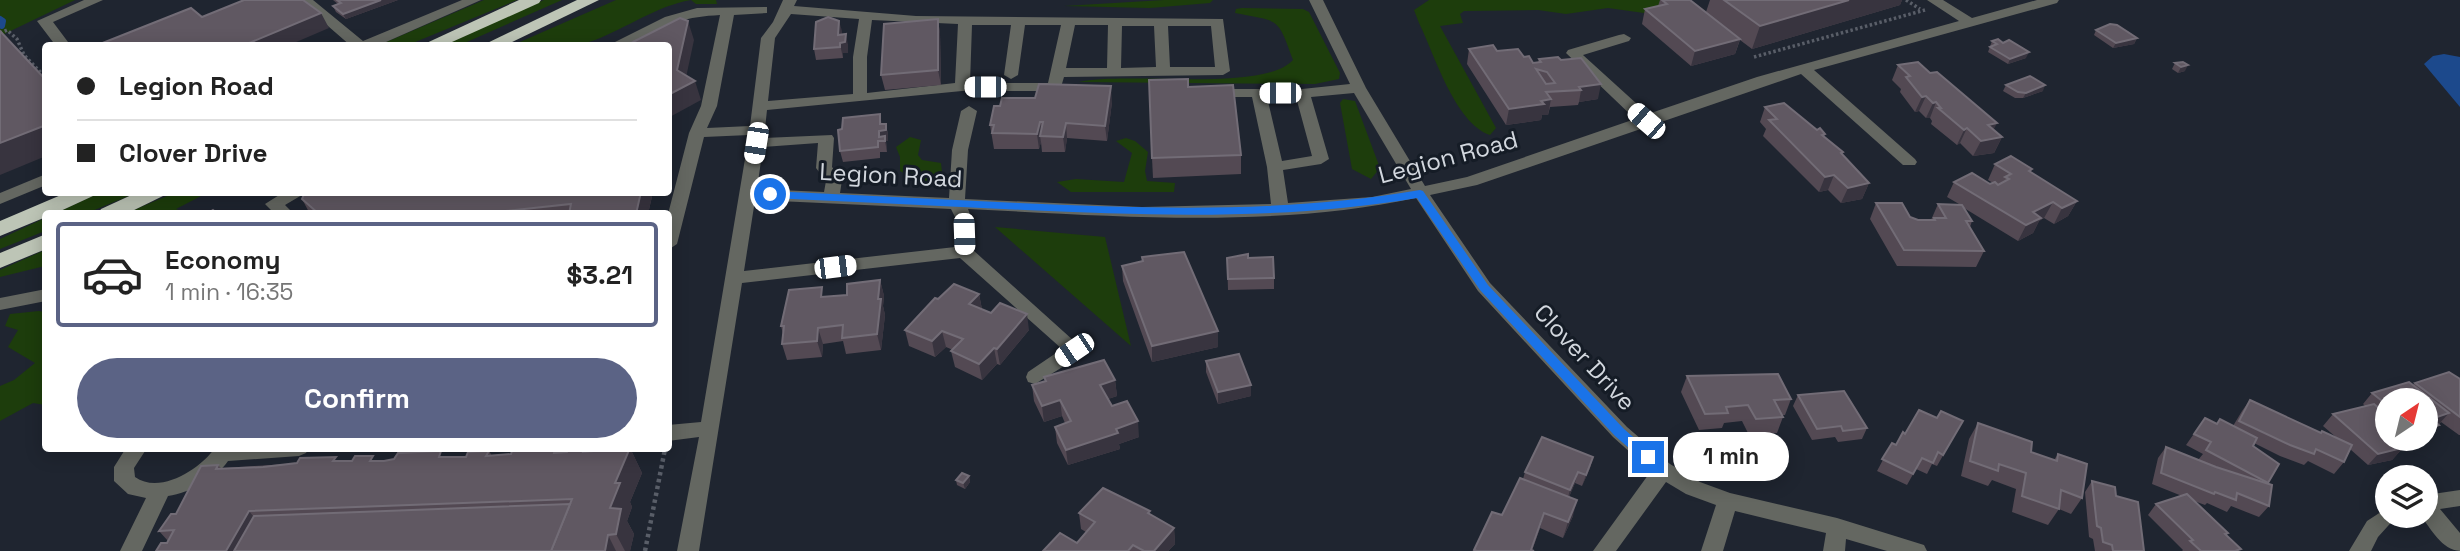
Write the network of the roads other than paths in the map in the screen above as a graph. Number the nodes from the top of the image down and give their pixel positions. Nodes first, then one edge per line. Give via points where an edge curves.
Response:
1 (96, 0) edge
2 (305, 0) edge
3 (474, 0) edge
4 (533, 0) edge
5 (591, 0) edge
6 (1317, 0) edge
7 (2052, 0) edge
8 (2032, 2) edge
9 (765, 5) edge
10 (788, 5) edge
11 (1931, 5) edge
12 (728, 10) junction
13 (866, 16) junction
14 (965, 20) junction
15 (1019, 21) junction
16 (1069, 22) junction
17 (1115, 22) junction
18 (1161, 22) junction
19 (1969, 22) junction
20 (1624, 37) dead end
21 (768, 38) junction
22 (61, 42) edge
23 (357, 42) edge
24 (372, 42) edge
25 (437, 42) edge
26 (498, 42) edge
27 (623, 42) edge
28 (1803, 68) junction
29 (1114, 72) junction
30 (1163, 72) junction
31 (1056, 73) junction
32 (1011, 75) dead end
33 (962, 87) junction
34 (1359, 88) junction
35 (1190, 93) edge
36 (1258, 93) junction
37 (1302, 93) junction
38 (860, 98) junction
39 (760, 106) junction
40 (969, 111) dead end
41 (1646, 121) junction
42 (697, 133) junction
43 (757, 137) junction
44 (1909, 162) dead end
45 (1275, 167) junction
46 (42, 181) edge
47 (748, 194) junction
48 (1420, 194) junction
49 (77, 196) edge
50 (147, 196) edge
51 (290, 196) edge
52 (831, 196) junction
53 (0, 199) edge
54 (957, 202) junction
55 (1280, 209) junction
56 (44, 210) edge
57 (117, 210) edge
58 (281, 210) edge
59 (42, 211) edge
60 (0, 229) edge
61 (672, 229) edge
62 (42, 243) edge
63 (964, 252) junction
64 (0, 261) edge
65 (734, 278) junction
66 (42, 296) edge
67 (0, 304) edge
68 (1035, 377) dead end
69 (710, 428) junction
70 (672, 439) edge
71 (134, 452) edge
72 (223, 452) edge
73 (1663, 470) junction
74 (160, 491) junction
75 (2460, 498) edge
76 (1728, 501) junction
77 (2438, 503) edge
78 (2438, 519) edge
79 (2375, 526) edge
80 (1837, 527) junction
81 (2460, 544) edge
82 (131, 551) edge
83 (688, 551) edge
84 (1604, 551) edge
85 (1713, 551) edge
86 (1834, 551) edge
87 (1916, 551) edge
88 (2360, 551) edge

1 - 22 street via 44,21
2 - 23 street
3 - 24 street
4 - 25 highway
5 - 26 highway
6 - 34 street, Clover Drive
7 - 8 street, Legion Road
8 - 19 street, Legion Road
9 - 12 street
9 - 21 street via 760,24
10 - 13 street
10 - 21 street
11 - 19 street
12 - 27 street via 687,14
12 - 42 street via 709,106
13 - 14 street
13 - 38 street
14 - 15 street
14 - 33 street
15 - 16 street
15 - 32 street
16 - 17 street
16 - 31 street
17 - 18 street
17 - 29 street
18 - 30 street
18 - 30 street via 1218,22 1223,71
19 - 28 street, Legion Road
20 - 41 street via 1573,53
21 - 39 street
28 - 41 street, Legion Road
28 - 44 street
29 - 30 street
29 - 31 street
31 - 33 street via 1054,87
33 - 38 street
34 - 37 street
34 - 48 street, Clover Drive
35 - 36 street
36 - 37 street
36 - 45 street
37 - 45 street via 1321,159
38 - 39 street
39 - 43 street
40 - 54 street via 960,150
41 - 48 street, Legion Road
42 - 43 street
42 - 61 street
43 - 47 street
43 - 52 street via 827,138 824,169 834,180
45 - 55 street
46 - 53 street
47 - 52 street, Legion Road
47 - 65 street
48 - 55 street, Legion Road
48 - 73 street, Clover Drive via 1484,287 1620,432
49 - 56 highway
50 - 57 highway
51 - 58 street via 273,204
52 - 54 street, Legion Road
54 - 55 street, Legion Road via 1142,212
54 - 63 street via 963,217
59 - 60 highway
62 - 64 highway
63 - 65 street
63 - 68 street via 1074,350
65 - 69 street
66 - 67 street
69 - 70 street
69 - 83 street
71 - 74 street via 123,472 125,481 132,488
72 - 74 street via 205,472
73 - 76 street, Clover Drive
73 - 84 street
74 - 82 street
75 - 77 street
76 - 80 street, Clover Drive
76 - 85 street
78 - 81 street
79 - 88 street
80 - 86 street
80 - 87 street, Clover Drive

